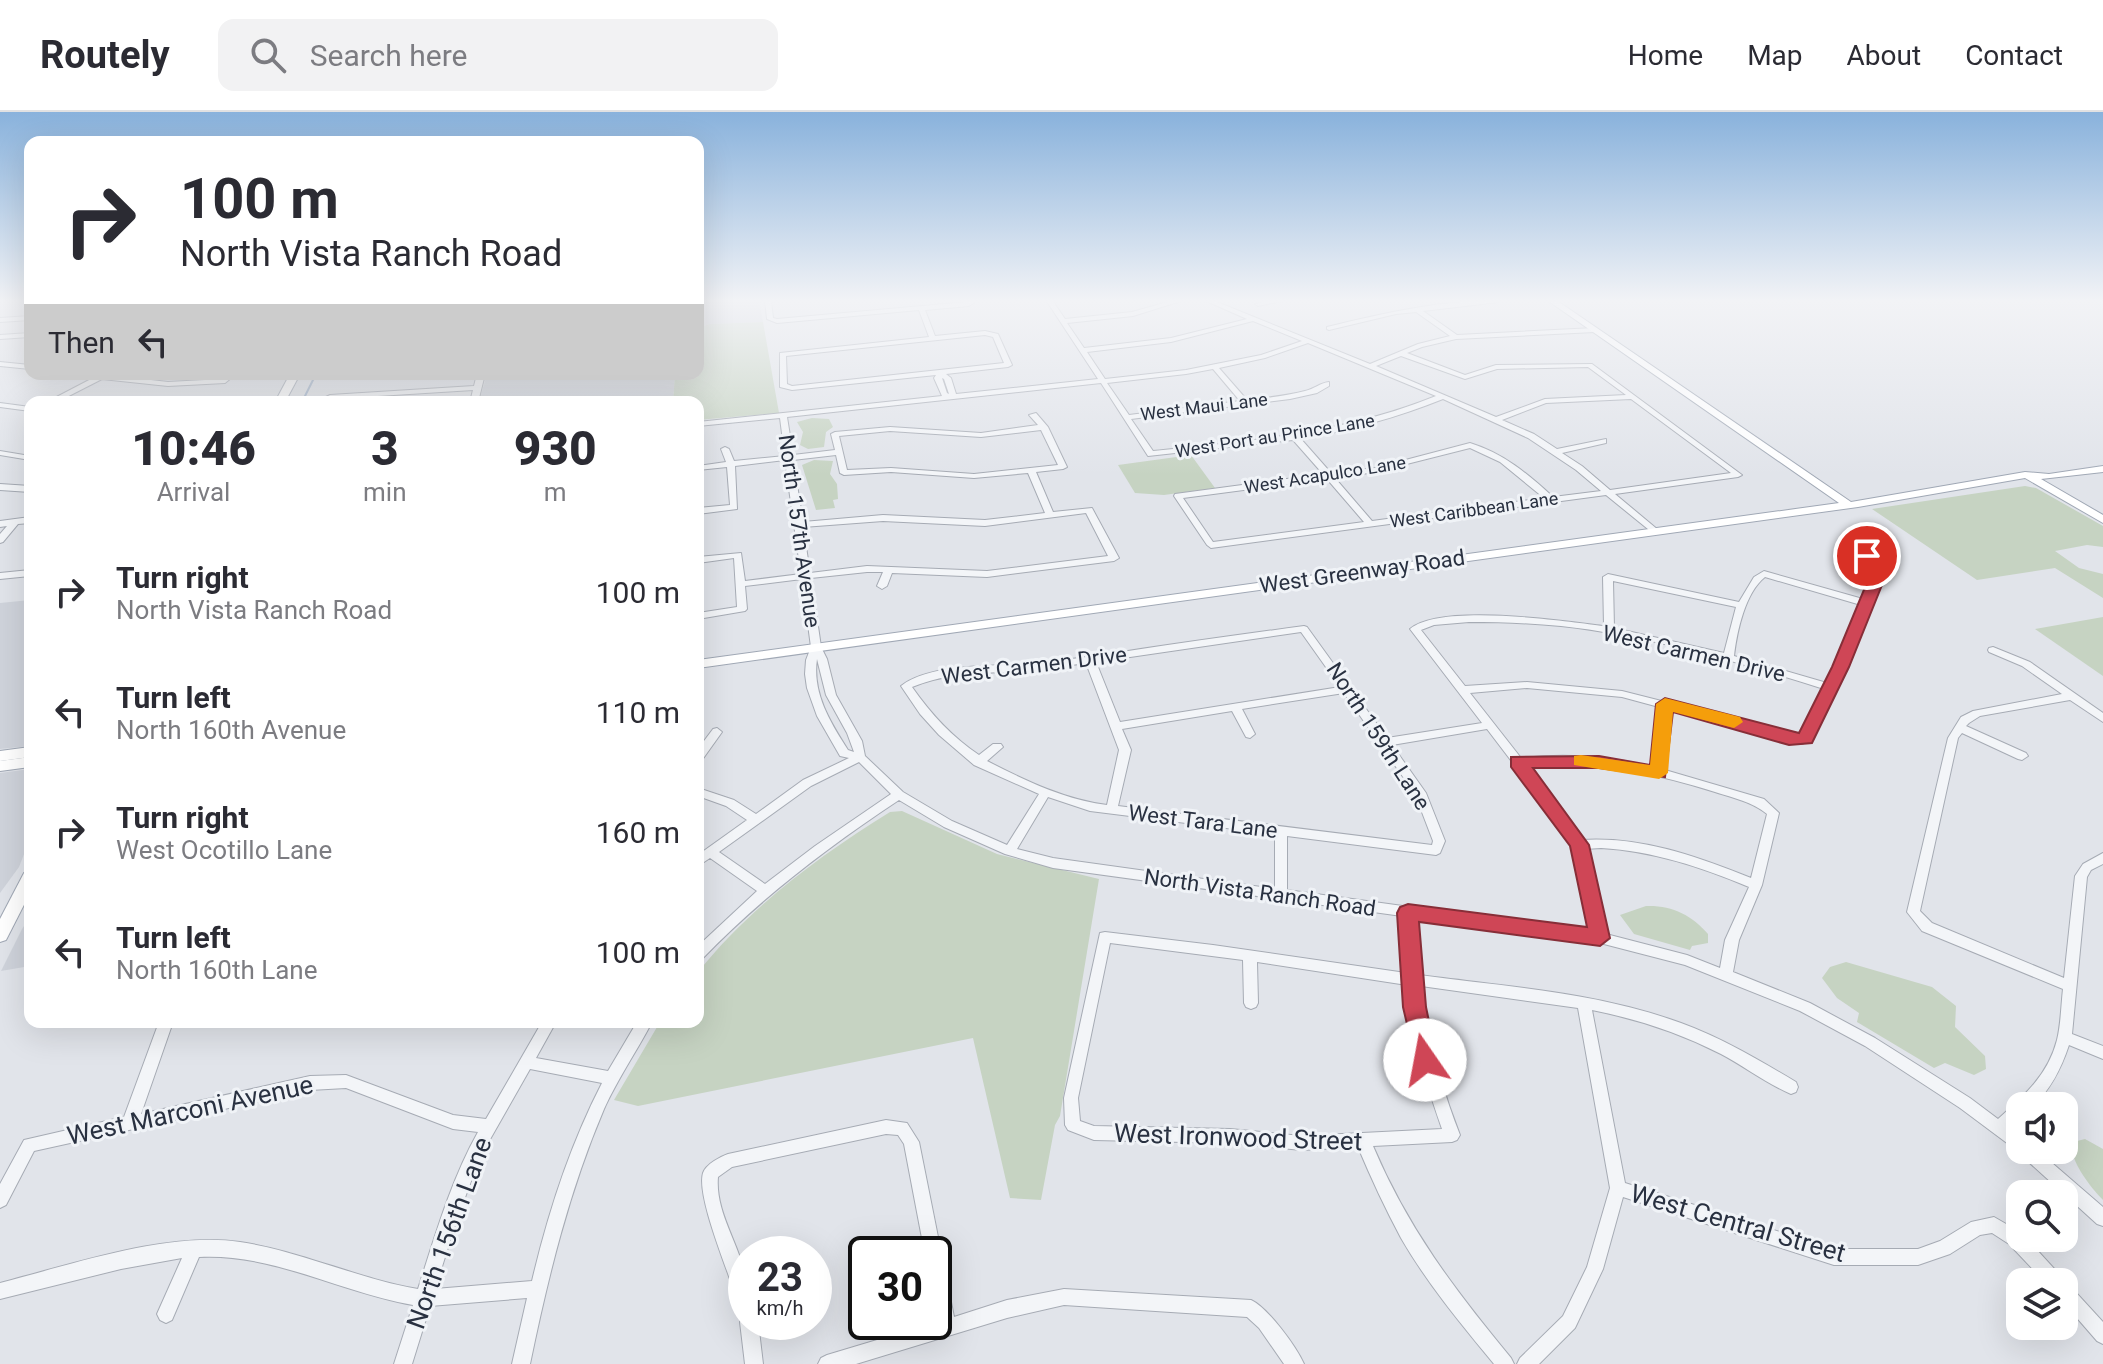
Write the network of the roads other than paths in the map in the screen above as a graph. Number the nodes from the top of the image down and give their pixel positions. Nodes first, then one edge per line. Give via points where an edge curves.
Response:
1 (783, 358) edge
2 (1005, 358) edge
3 (1088, 358) edge
4 (1256, 358) edge
5 (1352, 358) edge
6 (1388, 358) edge
7 (1415, 358) edge
8 (1636, 358) edge
9 (0, 364) edge
10 (24, 366) edge
11 (1371, 366) junction
12 (1215, 367) junction
13 (940, 373) junction
14 (93, 380) edge
15 (139, 380) edge
16 (226, 380) edge
17 (480, 380) edge
18 (1103, 381) junction
19 (1326, 384) dead end
20 (478, 388) junction
21 (63, 396) edge
22 (346, 396) edge
23 (476, 396) edge
24 (1443, 396) junction
25 (950, 397) junction
26 (1634, 397) junction
27 (1245, 402) junction
28 (0, 405) edge
29 (24, 408) edge
30 (783, 415) junction
31 (1033, 415) dead end
32 (1127, 417) junction
33 (1497, 419) junction
34 (936, 422) dead end
35 (704, 423) edge
36 (1044, 427) junction
37 (933, 432) junction
38 (1294, 436) junction
39 (1603, 441) dead end
40 (725, 449) dead end
41 (839, 452) junction
42 (1556, 452) junction
43 (0, 453) edge
44 (24, 457) edge
45 (789, 457) junction
46 (2103, 461) edge
47 (731, 464) junction
48 (704, 467) edge
49 (2103, 469) edge
50 (1031, 471) junction
51 (2025, 475) junction
52 (1329, 478) junction
53 (0, 487) edge
54 (24, 489) edge
55 (1610, 492) junction
56 (1550, 499) junction
57 (1848, 505) junction
58 (704, 510) edge
59 (1050, 515) junction
60 (2103, 520) edge
61 (24, 521) edge
62 (15, 522) junction
63 (0, 524) edge
64 (1370, 524) junction
65 (799, 525) junction
66 (1654, 531) junction
67 (0, 540) edge
68 (1211, 545) joint
69 (1864, 552) dead end
70 (704, 559) edge
71 (889, 569) junction
72 (24, 574) edge
73 (0, 576) edge
74 (805, 576) junction
75 (740, 584) junction
76 (882, 586) dead end
77 (1866, 603) junction
78 (1743, 606) junction
79 (704, 615) edge
80 (1304, 629) joint
81 (1609, 630) junction
82 (816, 647) junction
83 (1993, 650) dead end
84 (1729, 657) junction
85 (1090, 660) junction
86 (704, 663) edge
87 (906, 686) joint
88 (1830, 688) junction
89 (1347, 689) junction
90 (1461, 690) junction
91 (2071, 696) junction
92 (1665, 704) junction
93 (1235, 707) junction
94 (2103, 718) edge
95 (1489, 725) junction
96 (1118, 726) junction
97 (1960, 728) junction
98 (717, 732) dead end
99 (1250, 734) dead end
100 (1385, 742) junction
101 (997, 747) dead end
102 (704, 749) edge
103 (24, 753) edge
104 (0, 756) edge
105 (2022, 756) dead end
106 (860, 757) junction
107 (978, 762) junction
108 (1518, 762) junction
109 (24, 763) edge
110 (0, 766) edge
111 (1659, 773) junction
112 (1045, 793) junction
113 (704, 794) edge
114 (899, 795) junction
115 (1112, 809) junction
116 (755, 819) junction
117 (1281, 831) junction
118 (1579, 845) junction
119 (1436, 850) joint
120 (1009, 851) junction
121 (710, 852) junction
122 (704, 856) edge
123 (2103, 858) edge
124 (1756, 885) junction
125 (24, 889) edge
126 (764, 890) junction
127 (1281, 894) junction
128 (1408, 913) junction
129 (0, 935) edge
130 (1600, 938) junction
131 (704, 948) edge
132 (1250, 957) junction
133 (1726, 974) junction
134 (1412, 980) junction
135 (2069, 986) junction
136 (1251, 1003) dead end
137 (1584, 1004) junction
138 (164, 1028) edge
139 (545, 1028) edge
140 (641, 1028) edge
141 (2065, 1037) junction
142 (2103, 1053) edge
143 (525, 1062) junction
144 (611, 1078) junction
145 (1791, 1087) dead end
146 (2039, 1092) edge
147 (130, 1122) junction
148 (2006, 1122) edge
149 (489, 1126) junction
150 (1999, 1128) junction
151 (2006, 1134) edge
152 (1364, 1142) junction
153 (2042, 1164) edge
154 (1618, 1188) junction
155 (0, 1200) edge
156 (2103, 1218) edge
157 (930, 1236) edge
158 (728, 1242) edge
159 (195, 1248) junction
160 (2044, 1268) edge
161 (537, 1289) junction
162 (0, 1291) edge
163 (424, 1298) junction
164 (2078, 1306) edge
165 (166, 1314) dead end
166 (952, 1326) edge
167 (2103, 1335) edge
168 (751, 1340) edge
169 (905, 1340) edge
170 (403, 1364) edge
171 (521, 1364) edge
172 (754, 1364) edge
173 (827, 1364) edge
174 (1295, 1364) edge
175 (1505, 1364) edge
176 (1526, 1364) edge

1 - 13 street via 786,388
2 - 13 street via 1008,365
3 - 18 street
4 - 12 street
5 - 11 street
6 - 11 street
7 - 26 street via 1465,377 1496,367 1590,365
8 - 57 main road
9 - 10 street
11 - 24 street
12 - 18 street
12 - 27 street
13 - 25 street via 944,394
14 - 21 street
15 - 16 street
17 - 20 street
18 - 25 street
18 - 32 street
19 - 27 street, West Maui Lane via 1290,397
20 - 22 street
20 - 23 street
24 - 33 street
24 - 38 street, West Port au Prince Lane via 1384,419
25 - 30 street
26 - 33 street via 1545,401
26 - 55 street, West Caribbean Lane via 1738,475
27 - 32 street, West Maui Lane
28 - 29 street
30 - 35 street
30 - 45 street, North 157th Avenue
31 - 36 street
32 - 38 street, West Port au Prince Lane via 1151,454
33 - 42 street
34 - 37 street
36 - 37 street via 981,435
36 - 50 street via 1063,467
37 - 41 street via 835,434
38 - 52 street
39 - 42 street
40 - 47 street
41 - 45 street
41 - 50 street via 844,473 891,470 974,476
42 - 55 street
43 - 44 street
45 - 47 street
45 - 65 street, North 157th Avenue
46 - 51 main road, West Greenway Road
47 - 48 street
47 - 58 street via 734,507
49 - 51 main road, West Greenway Road
50 - 59 street
51 - 57 main road, West Greenway Road
51 - 60 main road
52 - 56 street, West Acapulco Lane via 1470,445 1510,466
52 - 64 street
52 - 68 street, West Acapulco Lane via 1178,496
53 - 54 street
55 - 56 street, West Caribbean Lane
55 - 66 street
56 - 64 street, West Caribbean Lane
57 - 66 main road, West Greenway Road
59 - 65 street via 985,523 883,518
59 - 71 street via 1089,510 1114,558 987,574
61 - 62 street
62 - 63 street
62 - 67 street
64 - 68 street, West Caribbean Lane
65 - 74 street, North 157th Avenue
66 - 82 main road, West Greenway Road
69 - 77 street via 1875,579
70 - 75 street via 738,555
71 - 74 street
71 - 76 street
72 - 73 street
74 - 75 street
74 - 82 street, North 157th Avenue
75 - 79 street via 742,609
77 - 78 street via 1762,571
77 - 88 street
78 - 81 street via 1608,577
78 - 84 street via 1730,637
80 - 85 street, West Carmen Drive
80 - 89 street, North 159th Lane
81 - 84 street, West Carmen Drive
81 - 90 street, West Carmen Drive via 1493,619 1451,620 1415,629
82 - 86 main road, West Greenway Road
82 - 106 street, North Vista Ranch Road via 835,705 860,746
82 - 106 street, North Vista Ranch Road via 809,659 822,717 844,753
83 - 91 street via 2026,664
84 - 88 street, West Carmen Drive
85 - 87 street, West Carmen Drive via 998,667
85 - 96 street
87 - 107 street, West Tara Lane via 937,729
88 - 92 street via 1802,740
89 - 93 street
89 - 100 street, North 159th Lane
90 - 92 street via 1578,688
90 - 95 street
91 - 94 street
91 - 97 street via 1977,713
92 - 111 street
93 - 96 street
93 - 99 street
95 - 100 street
95 - 108 street
96 - 115 street via 1125,750
97 - 105 street
97 - 135 street via 1941,784 1913,912 1927,927
98 - 102 street
100 - 119 street, North 159th Lane via 1433,820
101 - 107 street
103 - 104 main road
106 - 114 street, North Vista Ranch Road
106 - 116 street via 807,783
107 - 112 street, West Tara Lane
108 - 111 street via 1599,762
108 - 118 street
109 - 110 main road
111 - 124 street via 1760,802 1773,813
112 - 115 street, West Tara Lane
112 - 120 street
113 - 116 street
114 - 120 street, North Vista Ranch Road via 958,830
114 - 126 street
115 - 117 street, West Tara Lane
116 - 121 street
117 - 119 street, West Tara Lane
117 - 127 street
118 - 124 street via 1636,848
118 - 130 street
120 - 127 street, North Vista Ranch Road via 1090,870
121 - 122 street
121 - 126 street
123 - 135 street via 2081,876
124 - 133 street via 1732,940
125 - 129 main road
126 - 131 street
127 - 128 street, North Vista Ranch Road
128 - 130 street, North Vista Ranch Road
128 - 134 street
130 - 133 street, North Vista Ranch Road
132 - 134 street
132 - 136 street
132 - 152 street, West Ironwood Street via 1105,937 1071,1098 1073,1125 1094,1133
133 - 150 street, North Vista Ranch Road via 1870,1042
134 - 137 street
134 - 152 street, West Ironwood Street via 1425,1060 1452,1135
135 - 141 street
137 - 145 street via 1647,1017 1693,1034
137 - 154 street
138 - 147 street
139 - 143 street, North 156th Lane
140 - 144 street
141 - 142 street
141 - 146 street
143 - 144 street
143 - 149 street, North 156th Lane
144 - 161 street via 565,1184
147 - 149 street, West Marconi Avenue via 310,1083 346,1081 453,1122
147 - 155 street, West Marconi Avenue via 29,1145
148 - 150 street
149 - 163 street, North 156th Lane via 458,1194
150 - 151 street, North Vista Ranch Road
152 - 175 street via 1402,1228 1433,1278
153 - 156 street
154 - 160 street, West Central Street via 1834,1257 1918,1257 1994,1225
154 - 176 street via 1595,1269 1569,1322
157 - 158 street via 911,1142 902,1128 886,1127 728,1161 711,1173 709,1191
159 - 162 street
159 - 163 street via 239,1250 379,1291
159 - 165 street
161 - 163 street
161 - 171 street
163 - 170 street, North 156th Lane
164 - 167 street
166 - 174 street via 1064,1297 1251,1309
168 - 172 street
169 - 173 street

